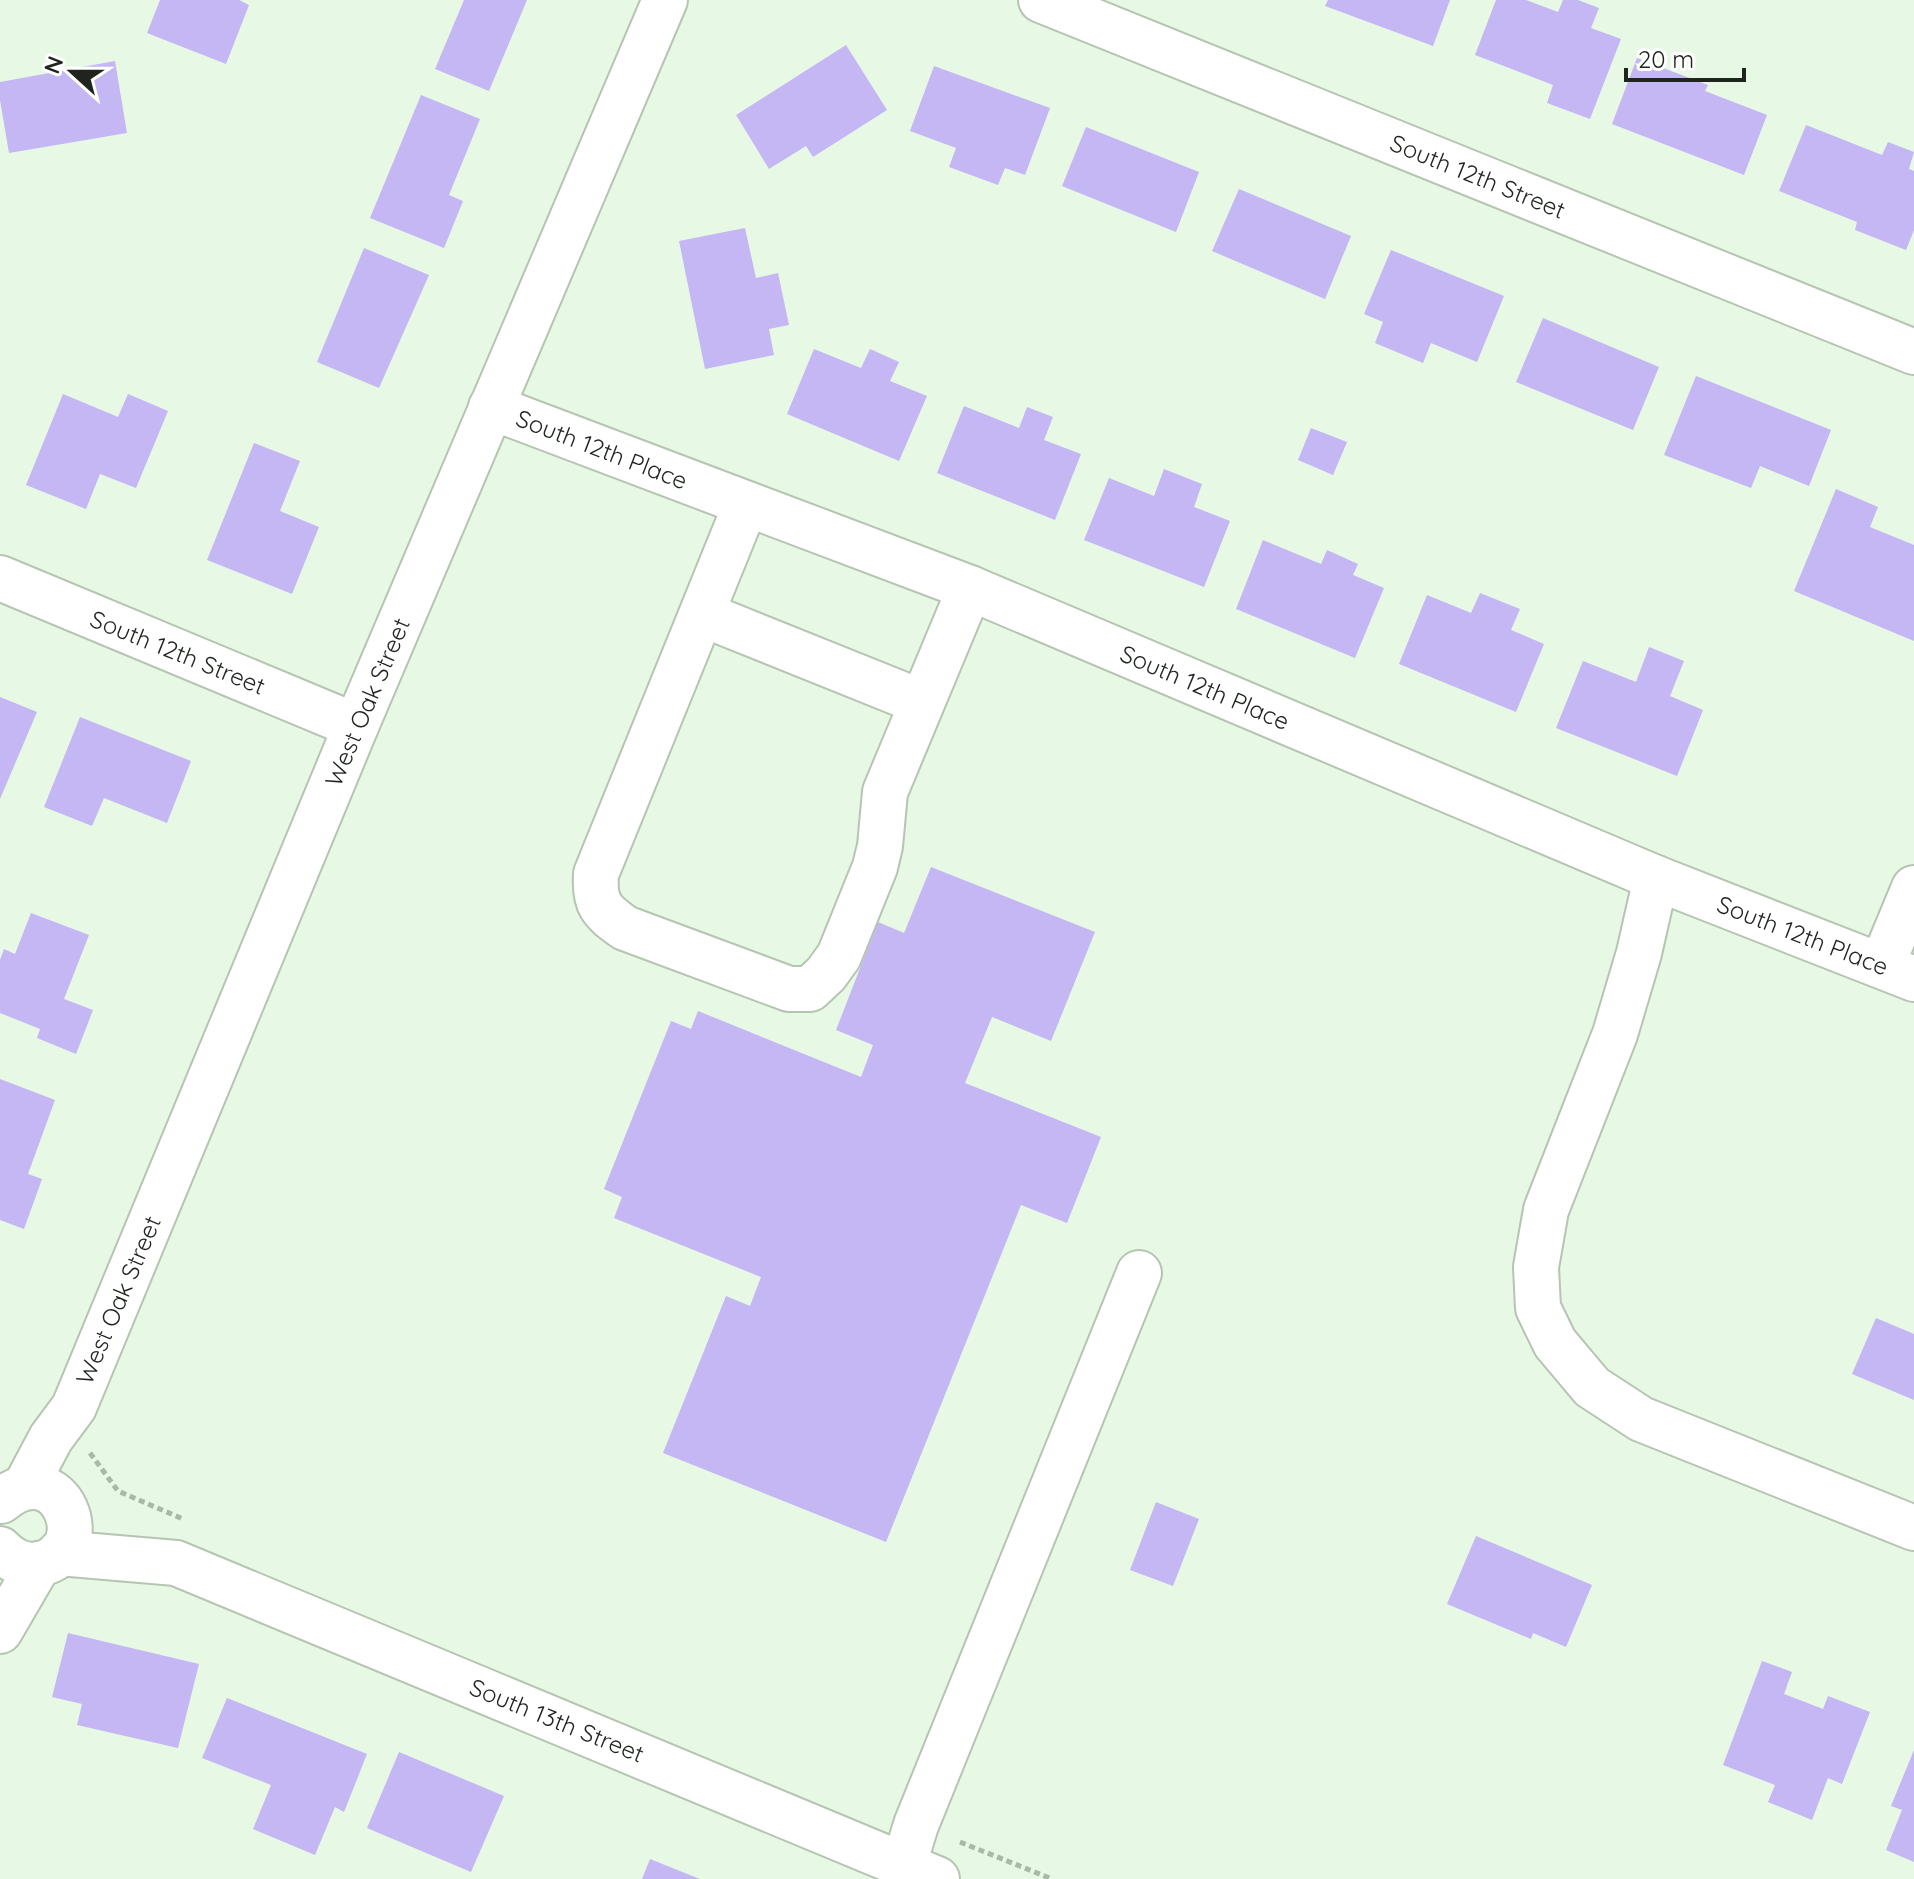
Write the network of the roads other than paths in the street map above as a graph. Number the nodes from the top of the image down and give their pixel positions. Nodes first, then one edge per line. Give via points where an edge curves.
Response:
1 (665, 0) edge
2 (1041, 0) edge
3 (1914, 352) edge
4 (491, 407) junction
5 (746, 504) junction
6 (0, 578) edge
7 (970, 588) junction
8 (702, 614) junction
9 (921, 702) junction
10 (356, 726) junction
11 (1656, 878) junction
12 (1914, 888) edge
13 (1898, 972) edge
14 (1139, 1273) dead end
15 (1914, 1528) edge
16 (28, 1530) edge
17 (0, 1631) edge
18 (921, 1871) edge

1 - 4 street, West Oak Street
2 - 3 street, South 12th Street
4 - 5 street, South 12th Place
4 - 10 street, West Oak Street
5 - 7 street, South 12th Place
5 - 8 street
6 - 10 street, South 12th Street
7 - 9 street
7 - 11 street, South 12th Place
8 - 9 street
8 - 9 street via 596,874 595,895 606,914 625,928 789,989 810,989 839,956 875,867 885,792
10 - 16 street, West Oak Street via 74,1407 51,1438
11 - 13 street, South 12th Place
11 - 15 street via 1615,1034 1546,1210 1536,1267 1538,1308 1555,1343 1592,1387 1641,1419
12 - 13 street
14 - 18 street via 922,1811
16 - 17 street, West Oak Street
16 - 18 street, South 13th Street via 176,1563

